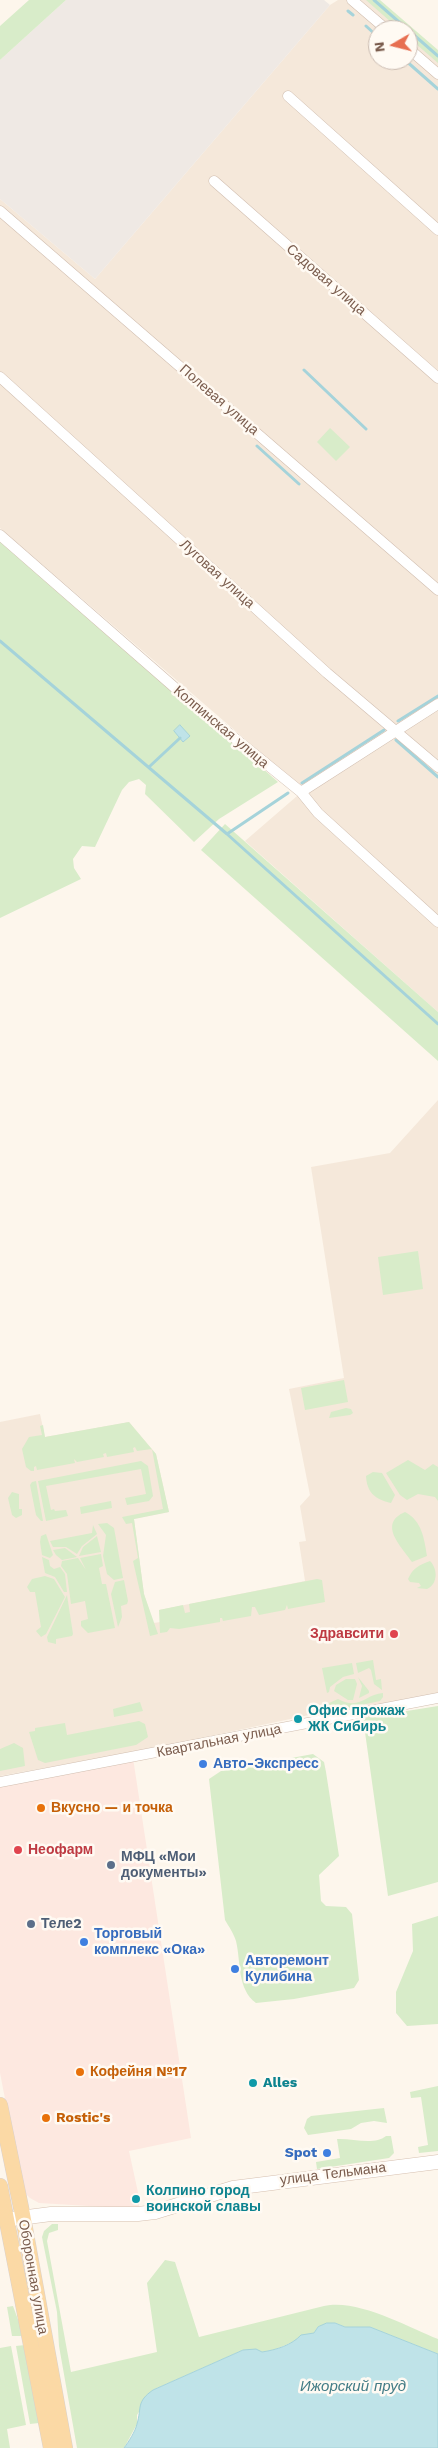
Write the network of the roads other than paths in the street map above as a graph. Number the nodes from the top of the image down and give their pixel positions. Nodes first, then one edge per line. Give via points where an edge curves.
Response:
1 (352, 0) edge
2 (375, 20) edge
3 (418, 57) edge
4 (438, 74) edge
5 (288, 96) dead end
6 (214, 181) dead end
7 (0, 211) edge
8 (438, 230) edge
9 (0, 377) edge
10 (438, 378) edge
11 (0, 535) edge
12 (438, 590) edge
13 (438, 704) edge
14 (396, 730) junction
15 (438, 767) edge
16 (301, 792) junction
17 (438, 922) edge
18 (438, 1698) edge
19 (0, 1782) edge
20 (0, 2106) edge
21 (438, 2162) edge
22 (0, 2186) edge
23 (23, 2217) junction
24 (3, 2220) edge
25 (51, 2448) edge
26 (65, 2448) edge

1 - 2 street
3 - 4 street
5 - 8 street
6 - 10 street, Садовая улица
7 - 12 street, Полевая улица
9 - 14 street, Луговая улица via 327,673
11 - 16 street, Колпинская улица via 205,714
13 - 14 street
14 - 15 street, Луговая улица
14 - 16 street
16 - 17 street, Колпинская улица via 318,813
18 - 19 street, Квартальная улица
20 - 23 main road, Оборонная улица
21 - 23 main road, улица Тельмана via 233,2188 138,2214
22 - 24 main road, Оборонная улица
23 - 24 main road, улица Тельмана
23 - 26 main road, Оборонная улица
24 - 25 main road, Оборонная улица

